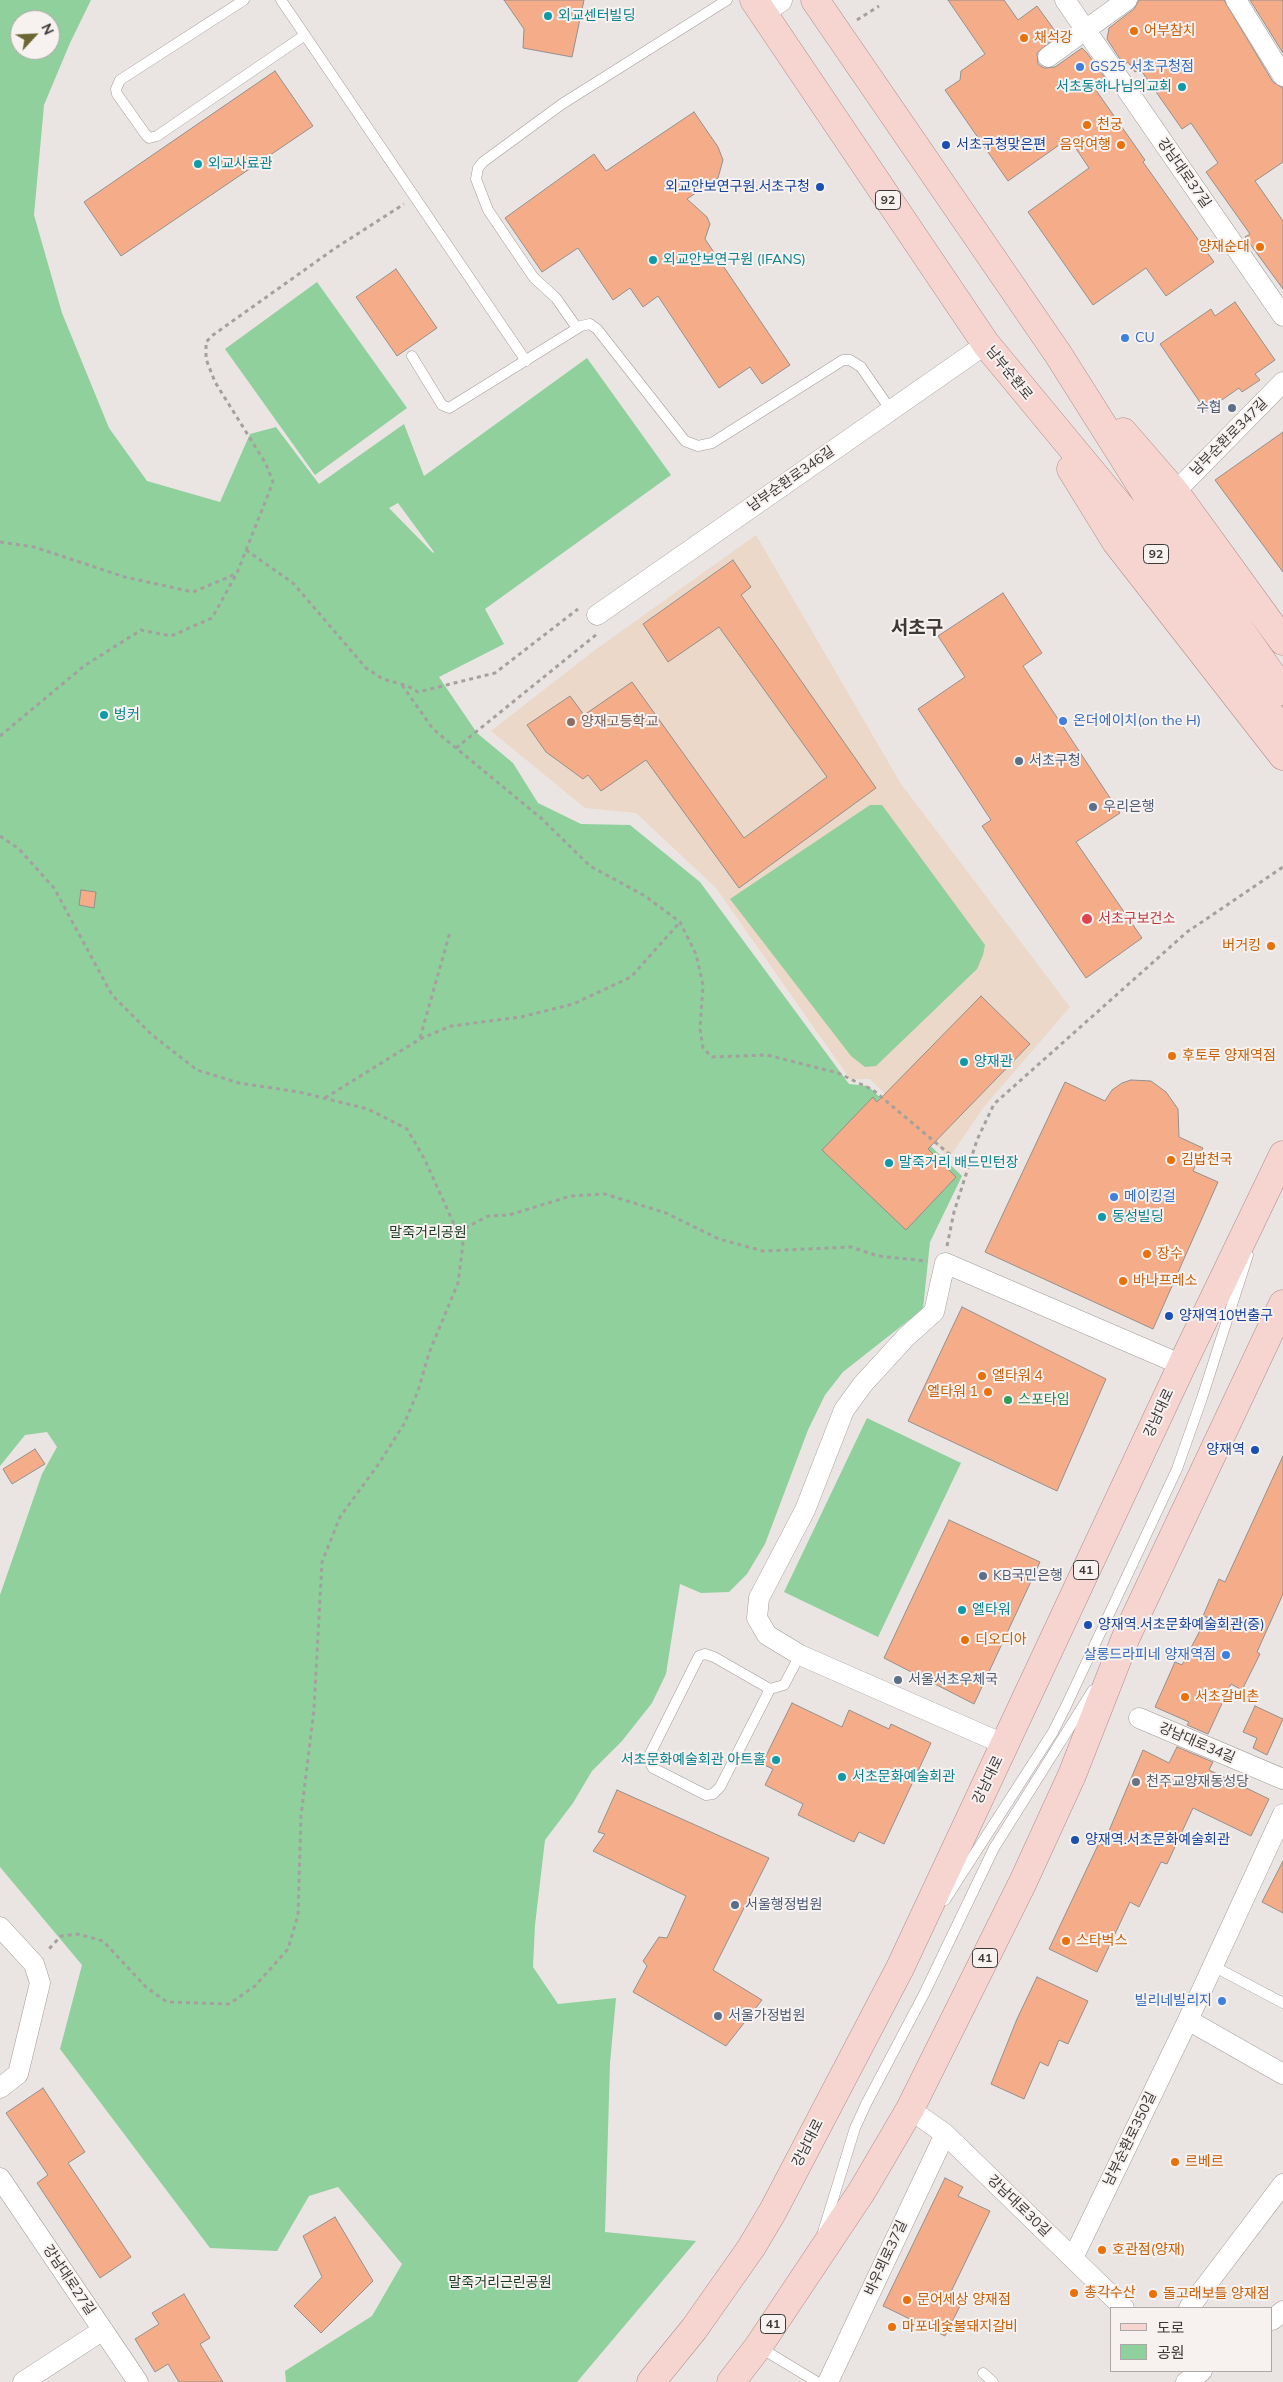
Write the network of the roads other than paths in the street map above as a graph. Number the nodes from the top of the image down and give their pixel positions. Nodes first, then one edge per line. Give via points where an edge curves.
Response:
1 (244, 0) edge
2 (281, 0) edge
3 (727, 0) edge
4 (815, 0) edge
5 (1065, 0) edge
6 (1127, 0) edge
7 (1236, 0) edge
8 (765, 4) edge
9 (1086, 30) junction
10 (304, 35) junction
11 (1048, 57) dead end
12 (1283, 76) edge
13 (1283, 316) edge
14 (577, 328) junction
15 (986, 344) junction
16 (1058, 354) junction
17 (412, 356) dead end
18 (526, 361) junction
19 (1283, 382) edge
20 (1018, 385) junction
21 (890, 409) junction
22 (1175, 492) junction
23 (597, 615) road end
24 (1283, 641) edge
25 (1283, 691) edge
26 (1249, 714) junction
27 (1283, 732) edge
28 (1283, 756) edge
29 (1283, 764) edge
30 (1278, 1164) edge
31 (1281, 1315) edge
32 (1182, 1365) junction
33 (1126, 1637) junction
34 (800, 1655) junction
35 (770, 1689) junction
36 (1139, 1718) dead end
37 (1006, 1745) junction
38 (1283, 1779) edge
39 (1283, 1814) edge
40 (0, 1927) edge
41 (1213, 1966) junction
42 (900, 1968) junction
43 (1283, 2003) edge
44 (1188, 2020) junction
45 (1283, 2074) edge
46 (0, 2088) edge
47 (910, 2109) junction
48 (944, 2134) junction
49 (0, 2178) edge
50 (1283, 2184) edge
51 (1073, 2258) junction
52 (813, 2264) junction
53 (1123, 2307) edge
54 (1190, 2307) edge
55 (103, 2330) junction
56 (758, 2347) junction
57 (983, 2374) dead end
58 (23, 2382) edge
59 (138, 2382) edge
60 (651, 2382) edge
61 (731, 2382) edge
62 (817, 2382) edge
63 (828, 2382) edge
64 (993, 2382) edge

1 - 10 lane via 120,80 117,94 146,136 157,136
2 - 10 lane
3 - 14 lane via 562,104 478,168 476,179 488,210 534,278 556,298
4 - 16 main road, 92
5 - 9 street, 강남대로37길
6 - 9 street
7 - 12 street
8 - 15 main road, 남부순환로 / 92
9 - 11 street
9 - 13 street, 강남대로37길
10 - 18 lane
14 - 18 lane
14 - 21 lane via 588,324 595,327 684,441 694,445 712,443 843,360 850,360 861,367
15 - 20 main road, 남부순환로 / 92
15 - 21 street, 남부순환로346길
16 - 22 main road
16 - 25 main road, 92 via 1157,511
17 - 18 lane via 442,405 449,408
19 - 22 street, 남부순환로347길
20 - 26 main road via 1116,542
20 - 27 main road, 남부순환로 / 92 via 1134,523
21 - 23 street, 남부순환로346길
22 - 24 main road
26 - 28 main road
26 - 29 main road
30 - 32 main road, 강남대로 / 41
30 - 42 lane via 1177,1468 1071,1695 1047,1741
31 - 33 main road, 41
32 - 34 street via 945,1263 934,1312 906,1337 844,1410 805,1510 759,1598 757,1618 767,1635
32 - 37 main road, 강남대로 / 41
33 - 47 main road, 41 via 1072,1775 1023,1882
33 - 52 lane via 994,1848 924,1994 866,2104 855,2128
34 - 35 lane via 784,1685
34 - 37 street
35 - 35 lane via 714,1656 699,1656 650,1754 653,1768 706,1795 713,1794
36 - 38 street, 강남대로34길
37 - 42 main road, 강남대로 / 41
39 - 41 street, 남부순환로350길
40 - 46 street via 34,1964 40,1983 18,2074
41 - 43 lane
41 - 44 street, 남부순환로350길
42 - 60 main road, 강남대로 / 41 via 751,2248 694,2330
44 - 45 street
44 - 51 street, 남부순환로350길
47 - 48 street, 강남대로30길
47 - 52 main road, 41 via 862,2191
48 - 51 street, 강남대로30길
48 - 63 street, 바우뫼로37길
49 - 55 street, 강남대로27길
50 - 54 street
51 - 53 street, 강남대로30길
52 - 56 main road, 41
55 - 58 street
55 - 59 street, 강남대로27길
56 - 61 main road, 41
56 - 62 lane
57 - 64 lane

